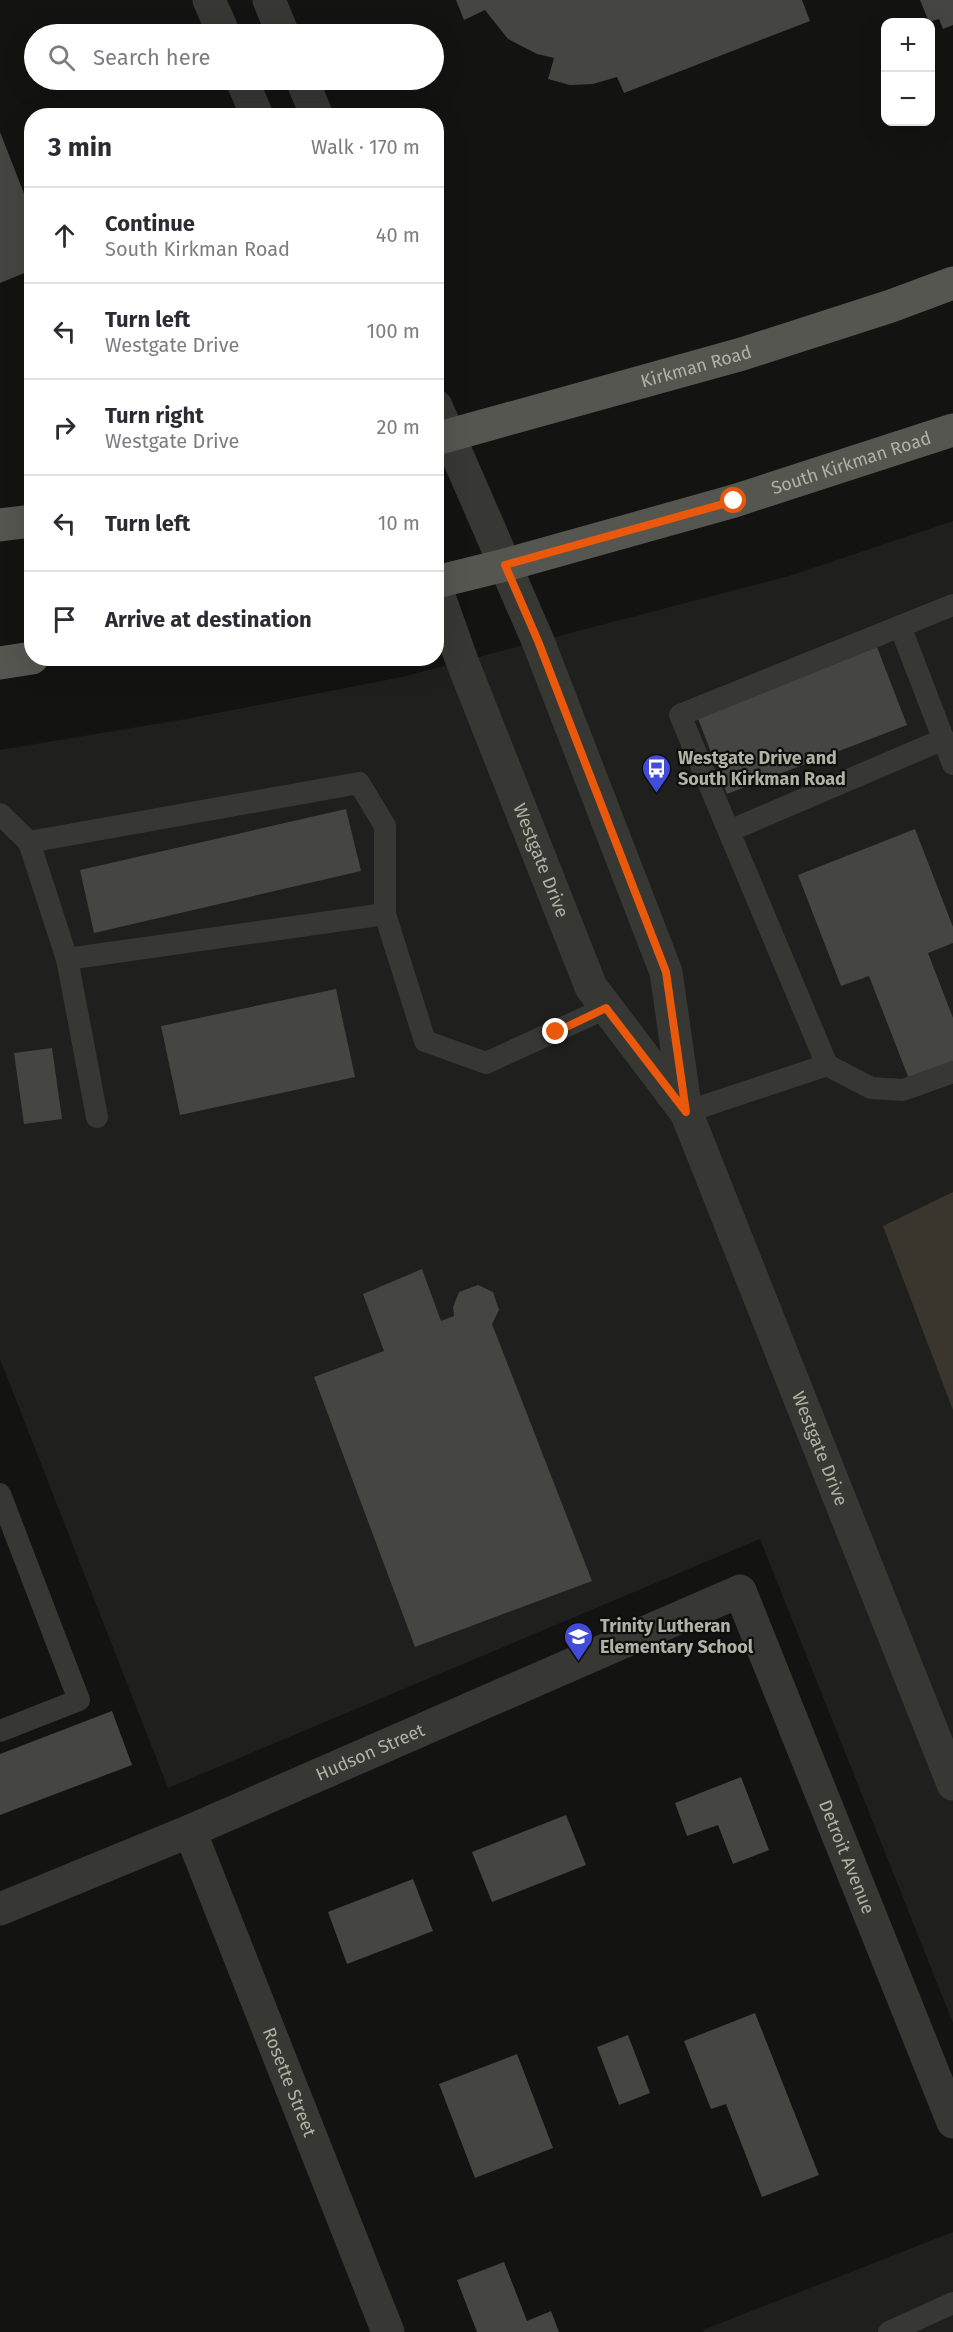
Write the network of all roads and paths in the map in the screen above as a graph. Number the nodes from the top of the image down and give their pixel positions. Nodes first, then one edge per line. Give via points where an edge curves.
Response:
1 (209, 0) edge
2 (269, 0) edge
3 (220, 24) edge
4 (280, 24) edge
5 (246, 90) edge
6 (306, 90) edge
7 (253, 108) edge
8 (314, 108) edge
9 (953, 283) edge
10 (953, 430) edge
11 (444, 438) edge
12 (444, 440) edge
13 (24, 521) edge
14 (0, 525) edge
15 (505, 565) junction
16 (444, 580) edge
17 (953, 605) edge
18 (444, 610) edge
19 (900, 626) junction
20 (24, 659) edge
21 (0, 663) edge
22 (944, 739) junction
23 (953, 764) edge
24 (0, 814) edge
25 (729, 831) junction
26 (29, 842) junction
27 (385, 914) junction
28 (67, 959) junction
29 (606, 1008) junction
30 (827, 1065) junction
31 (953, 1072) edge
32 (686, 1112) junction
33 (97, 1117) dead end
34 (0, 1494) edge
35 (5, 1522) edge
36 (740, 1590) joint
37 (0, 1731) edge
38 (953, 1784) edge
39 (190, 1831) junction
40 (0, 1909) edge
41 (953, 2122) edge
42 (953, 2303) edge
43 (388, 2332) edge
44 (889, 2332) edge

1 - 3 street
2 - 4 street
5 - 7 street
6 - 8 street
9 - 11 main road, Kirkman Road via 742,354
10 - 15 main road, South Kirkman Road via 734,501
12 - 15 street, Westgate Drive
13 - 14 main road
15 - 16 main road, South Kirkman Road
15 - 32 street, Westgate Drive via 666,972
17 - 19 lane
18 - 29 street, Westgate Drive via 591,987
19 - 22 lane
19 - 25 lane via 680,714
20 - 21 main road
22 - 23 lane
22 - 25 lane
24 - 26 lane
25 - 30 lane
26 - 27 lane via 359,783 385,826
26 - 28 lane
27 - 28 lane
27 - 29 lane via 425,1041 486,1063
28 - 33 lane
29 - 32 street, Westgate Drive
30 - 31 lane via 871,1088 903,1090
30 - 32 lane
32 - 38 street, Westgate Drive
34 - 35 lane
35 - 37 lane via 79,1700
36 - 39 street, Hudson Street
36 - 41 street, Detroit Avenue
39 - 40 street, Hudson Street
39 - 43 street, Rosette Street
42 - 44 lane

